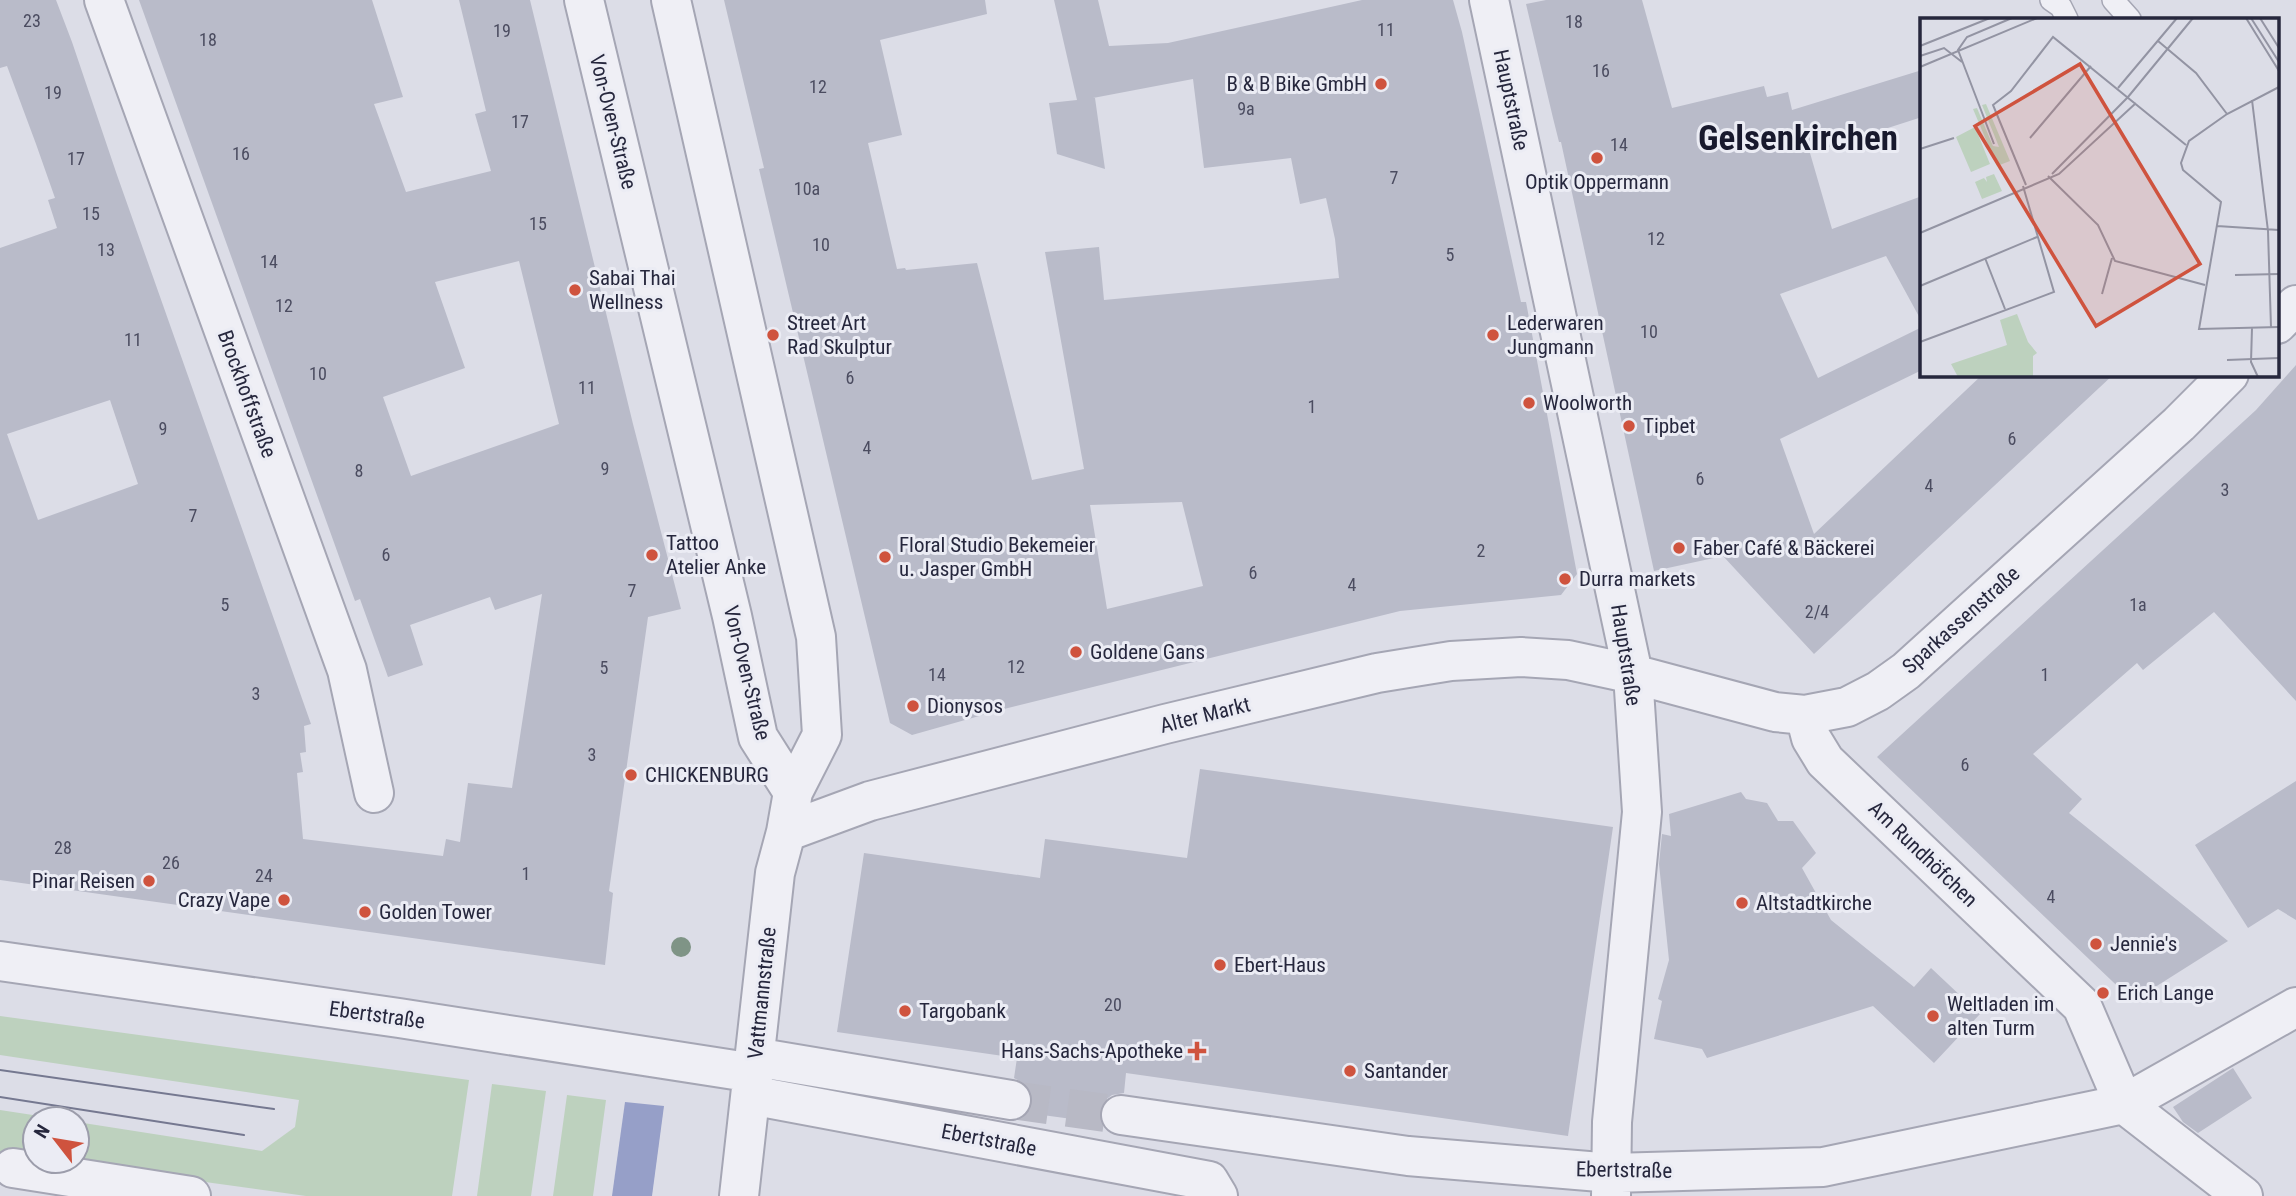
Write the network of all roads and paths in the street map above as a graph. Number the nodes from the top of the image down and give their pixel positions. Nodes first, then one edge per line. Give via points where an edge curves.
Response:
1 (104, 0) edge
2 (583, 0) edge
3 (671, 0) edge
4 (1489, 0) edge
5 (2051, 0) edge
6 (2113, 0) edge
7 (2066, 18) edge
8 (2129, 18) edge
9 (2296, 304) edge
10 (2278, 323) edge
11 (2227, 376) edge
12 (1633, 674) junction
13 (1805, 715) junction
14 (793, 792) junction
15 (374, 793) dead end
16 (786, 832) junction
17 (0, 961) edge
18 (2296, 1007) edge
19 (753, 1075) junction
20 (1011, 1100) tunnel mouth
21 (2124, 1104) junction
22 (1121, 1115) tunnel mouth
23 (13, 1168) dead end
24 (1612, 1185) edge
25 (191, 1196) edge
26 (739, 1196) edge
27 (1218, 1196) edge
28 (2243, 1196) edge

1 - 15 street, Brockhoffstraße via 347,670
2 - 14 street, Von-Oven-Straße via 758,737
3 - 14 street via 817,637 822,735
4 - 12 street, Hauptstraße
5 - 7 lane
6 - 8 lane
9 - 10 street
11 - 13 street, Sparkassenstraße via 1906,671 1846,707
12 - 13 street, Sparkassenstraße via 1774,712
12 - 16 street, Alter Markt via 1569,660 1521,657 1451,661 1377,673 870,801
12 - 24 street, Hauptstraße via 1642,812 1612,1122
13 - 21 street, Am Rundhöfchen via 1811,738 1825,761 2082,1006
14 - 16 street, Vattmannstraße
16 - 19 street, Vattmannstraße via 775,873
17 - 19 street, Ebertstraße
18 - 21 street, Ebertstraße
19 - 20 street, Ebertstraße
19 - 26 street, Vattmannstraße
19 - 27 street, Ebertstraße via 1209,1181
21 - 24 street, Ebertstraße via 1823,1167
21 - 28 street
22 - 24 street, Ebertstraße
23 - 25 street

